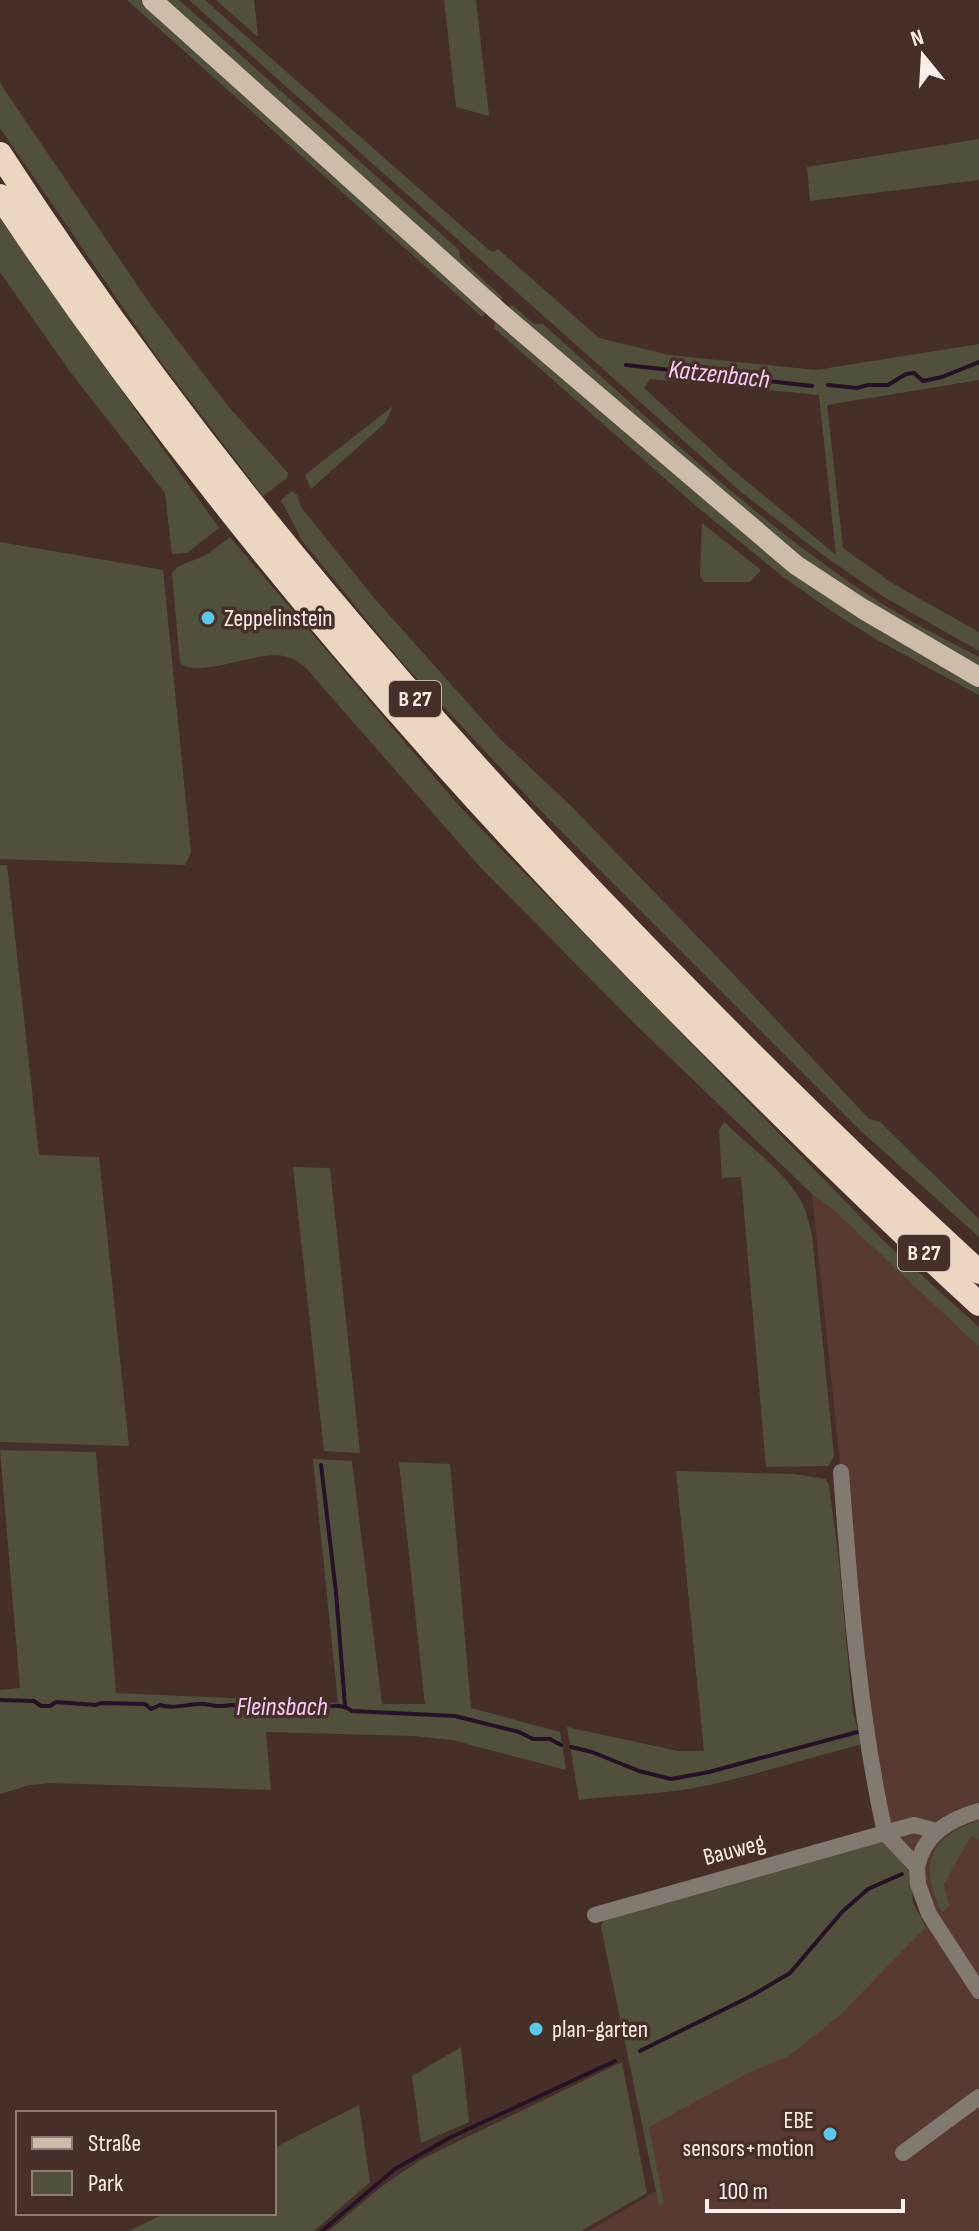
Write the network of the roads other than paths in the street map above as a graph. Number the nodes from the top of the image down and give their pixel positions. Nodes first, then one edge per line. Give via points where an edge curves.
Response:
1 (152, 0) edge
2 (0, 154) edge
3 (0, 196) edge
4 (979, 677) edge
5 (979, 1272) edge
6 (979, 1304) edge
7 (841, 1472) dead end
8 (979, 1811) edge
9 (936, 1831) junction
10 (885, 1833) junction
11 (917, 1867) junction
12 (595, 1915) dead end
13 (979, 1991) edge
14 (979, 2097) edge
15 (903, 2153) dead end

1 - 4 main road via 498,311 796,565
2 - 5 highway, B 27 via 106,310 223,467 432,718 666,968
3 - 6 highway, B 27 via 203,479 408,726 678,1013
7 - 10 street via 851,1609
8 - 9 street
9 - 10 street, Bauweg via 914,1825
9 - 11 street via 920,1852
10 - 11 street
10 - 12 street, Bauweg
11 - 13 street via 929,1914
14 - 15 street

